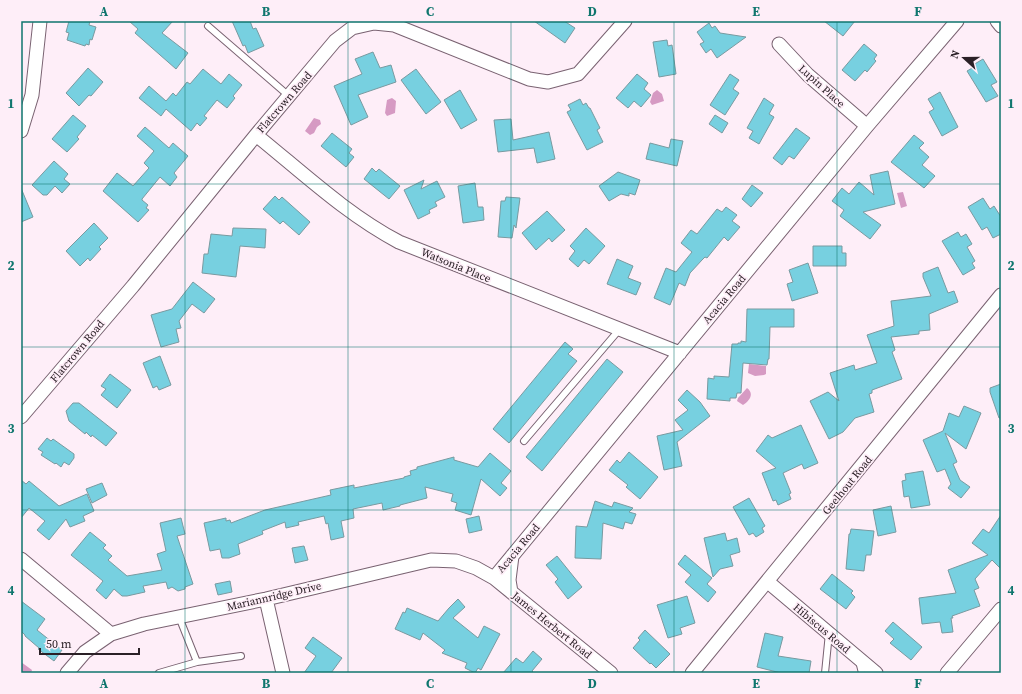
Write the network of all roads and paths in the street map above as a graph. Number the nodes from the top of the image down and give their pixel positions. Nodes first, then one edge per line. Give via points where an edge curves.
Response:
1 (40, 21) edge
2 (625, 21) edge
3 (957, 21) edge
4 (997, 21) edge
5 (208, 26) dead end
6 (1001, 26) edge
7 (779, 44) dead end
8 (289, 96) junction
9 (867, 126) junction
10 (21, 131) edge
11 (256, 134) junction
12 (1001, 295) edge
13 (619, 330) junction
14 (680, 353) junction
15 (21, 417) edge
16 (524, 441) dead end
17 (512, 556) junction
18 (21, 559) edge
19 (494, 578) junction
20 (768, 582) junction
21 (511, 592) junction
22 (266, 599) junction
23 (1001, 609) edge
24 (179, 617) junction
25 (829, 633) junction
26 (111, 634) junction
27 (241, 656) dead end
28 (858, 658) junction
29 (197, 662) junction
30 (67, 673) edge
31 (159, 673) edge
32 (283, 673) edge
33 (611, 673) edge
34 (692, 673) edge
35 (825, 673) edge
36 (862, 673) edge
37 (876, 673) edge
38 (947, 673) edge

1 - 10 street via 32,95
2 - 8 street, Flatcrown Road via 578,74 548,82 529,79 394,26 374,23 352,28 336,41
3 - 9 street, Acacia Road
4 - 6 street
5 - 8 lane
7 - 9 street, Lupin Place via 808,75
8 - 11 street, Flatcrown Road
9 - 14 street, Acacia Road
11 - 13 street, Watsonia Place via 355,215 381,232 406,245
11 - 15 street, Flatcrown Road via 133,286
12 - 20 street, Geelhout Road
13 - 14 street, Watsonia Place
13 - 16 lane
14 - 17 street, Acacia Road
17 - 19 street, Acacia Road
17 - 21 street via 509,580
18 - 26 street
19 - 21 street, James Herbert Road
19 - 22 street, Mariannridge Drive via 456,561 430,560
20 - 25 street, Hibiscus Road
20 - 34 street, Geelhout Road
21 - 33 street, James Herbert Road
22 - 24 street, Mariannridge Drive
22 - 32 street
23 - 38 street
24 - 26 street, Mariannridge Drive
24 - 29 lane
25 - 28 street, Hibiscus Road
25 - 35 lane
26 - 30 street, Mariannridge Drive via 85,652
27 - 29 lane
28 - 36 lane
28 - 37 street, Hibiscus Road
29 - 31 lane

